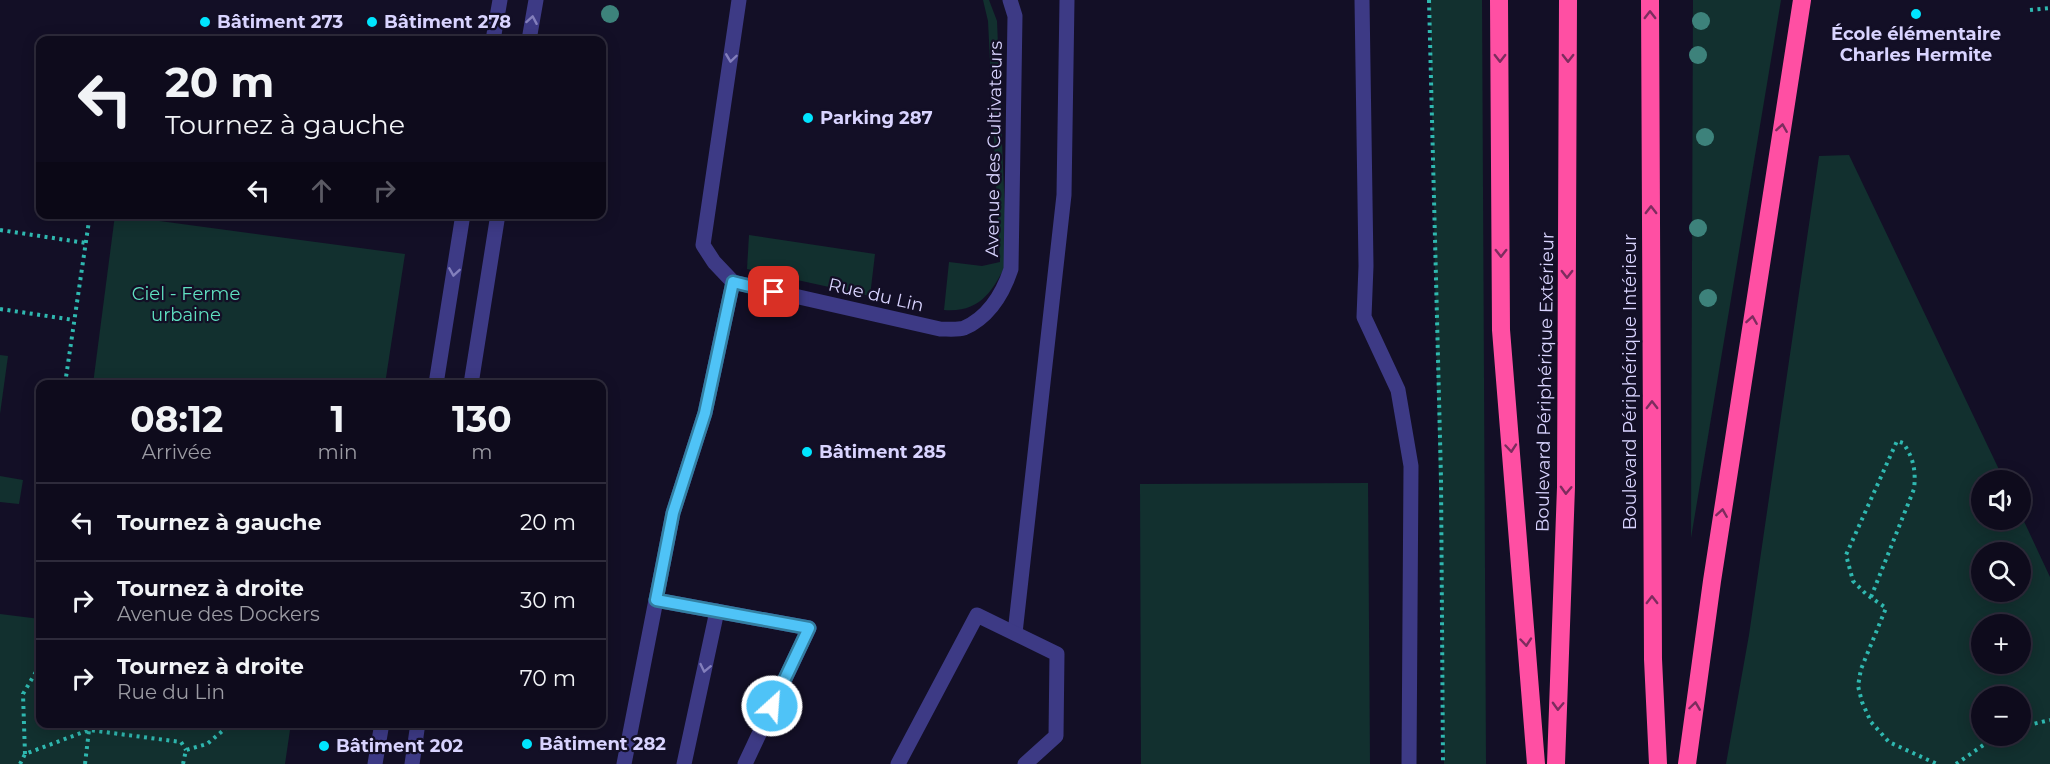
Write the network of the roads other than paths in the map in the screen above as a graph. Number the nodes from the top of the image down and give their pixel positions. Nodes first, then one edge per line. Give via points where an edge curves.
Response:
1 (500, 0) edge
2 (536, 0) edge
3 (740, 0) edge
4 (1010, 0) edge
5 (1067, 0) edge
6 (1362, 0) edge
7 (1499, 0) edge
8 (1568, 0) edge
9 (1650, 0) edge
10 (1802, 0) edge
11 (494, 36) edge
12 (530, 36) edge
13 (462, 219) edge
14 (497, 219) edge
15 (733, 282) junction
16 (940, 329) joint
17 (437, 380) edge
18 (472, 380) edge
19 (656, 600) junction
20 (717, 611) junction
21 (1015, 633) junction
22 (381, 728) edge
23 (417, 728) edge
24 (1032, 761) edge
25 (375, 764) edge
26 (412, 764) edge
27 (624, 764) edge
28 (684, 764) edge
29 (745, 764) edge
30 (898, 764) edge
31 (1409, 764) edge
32 (1536, 764) edge
33 (1556, 764) edge
34 (1658, 764) edge
35 (1687, 764) edge

1 - 11 street
12 -> 2 street
3 -> 15 street via 703,245
4 - 16 street, Avenue des Cultivateurs via 1015,16 1011,269 1005,289 981,316 963,328
5 - 21 street via 1064,195
6 - 31 street via 1364,317 1398,390 1411,466
7 -> 32 highway via 1502,330
8 -> 33 highway, Boulevard Périphérique Extérieur via 1566,488
34 -> 9 highway, Boulevard Périphérique Intérieur via 1652,647
35 -> 10 highway
13 -> 17 street
14 - 18 street
15 - 16 street, Rue du Lin
15 - 19 street via 705,413 673,513
19 - 20 street
19 - 27 street
20 -> 28 street
20 - 29 street via 809,628
21 - 24 street via 1057,654 1056,736
21 - 30 street via 977,615
22 - 25 street
23 - 26 street

